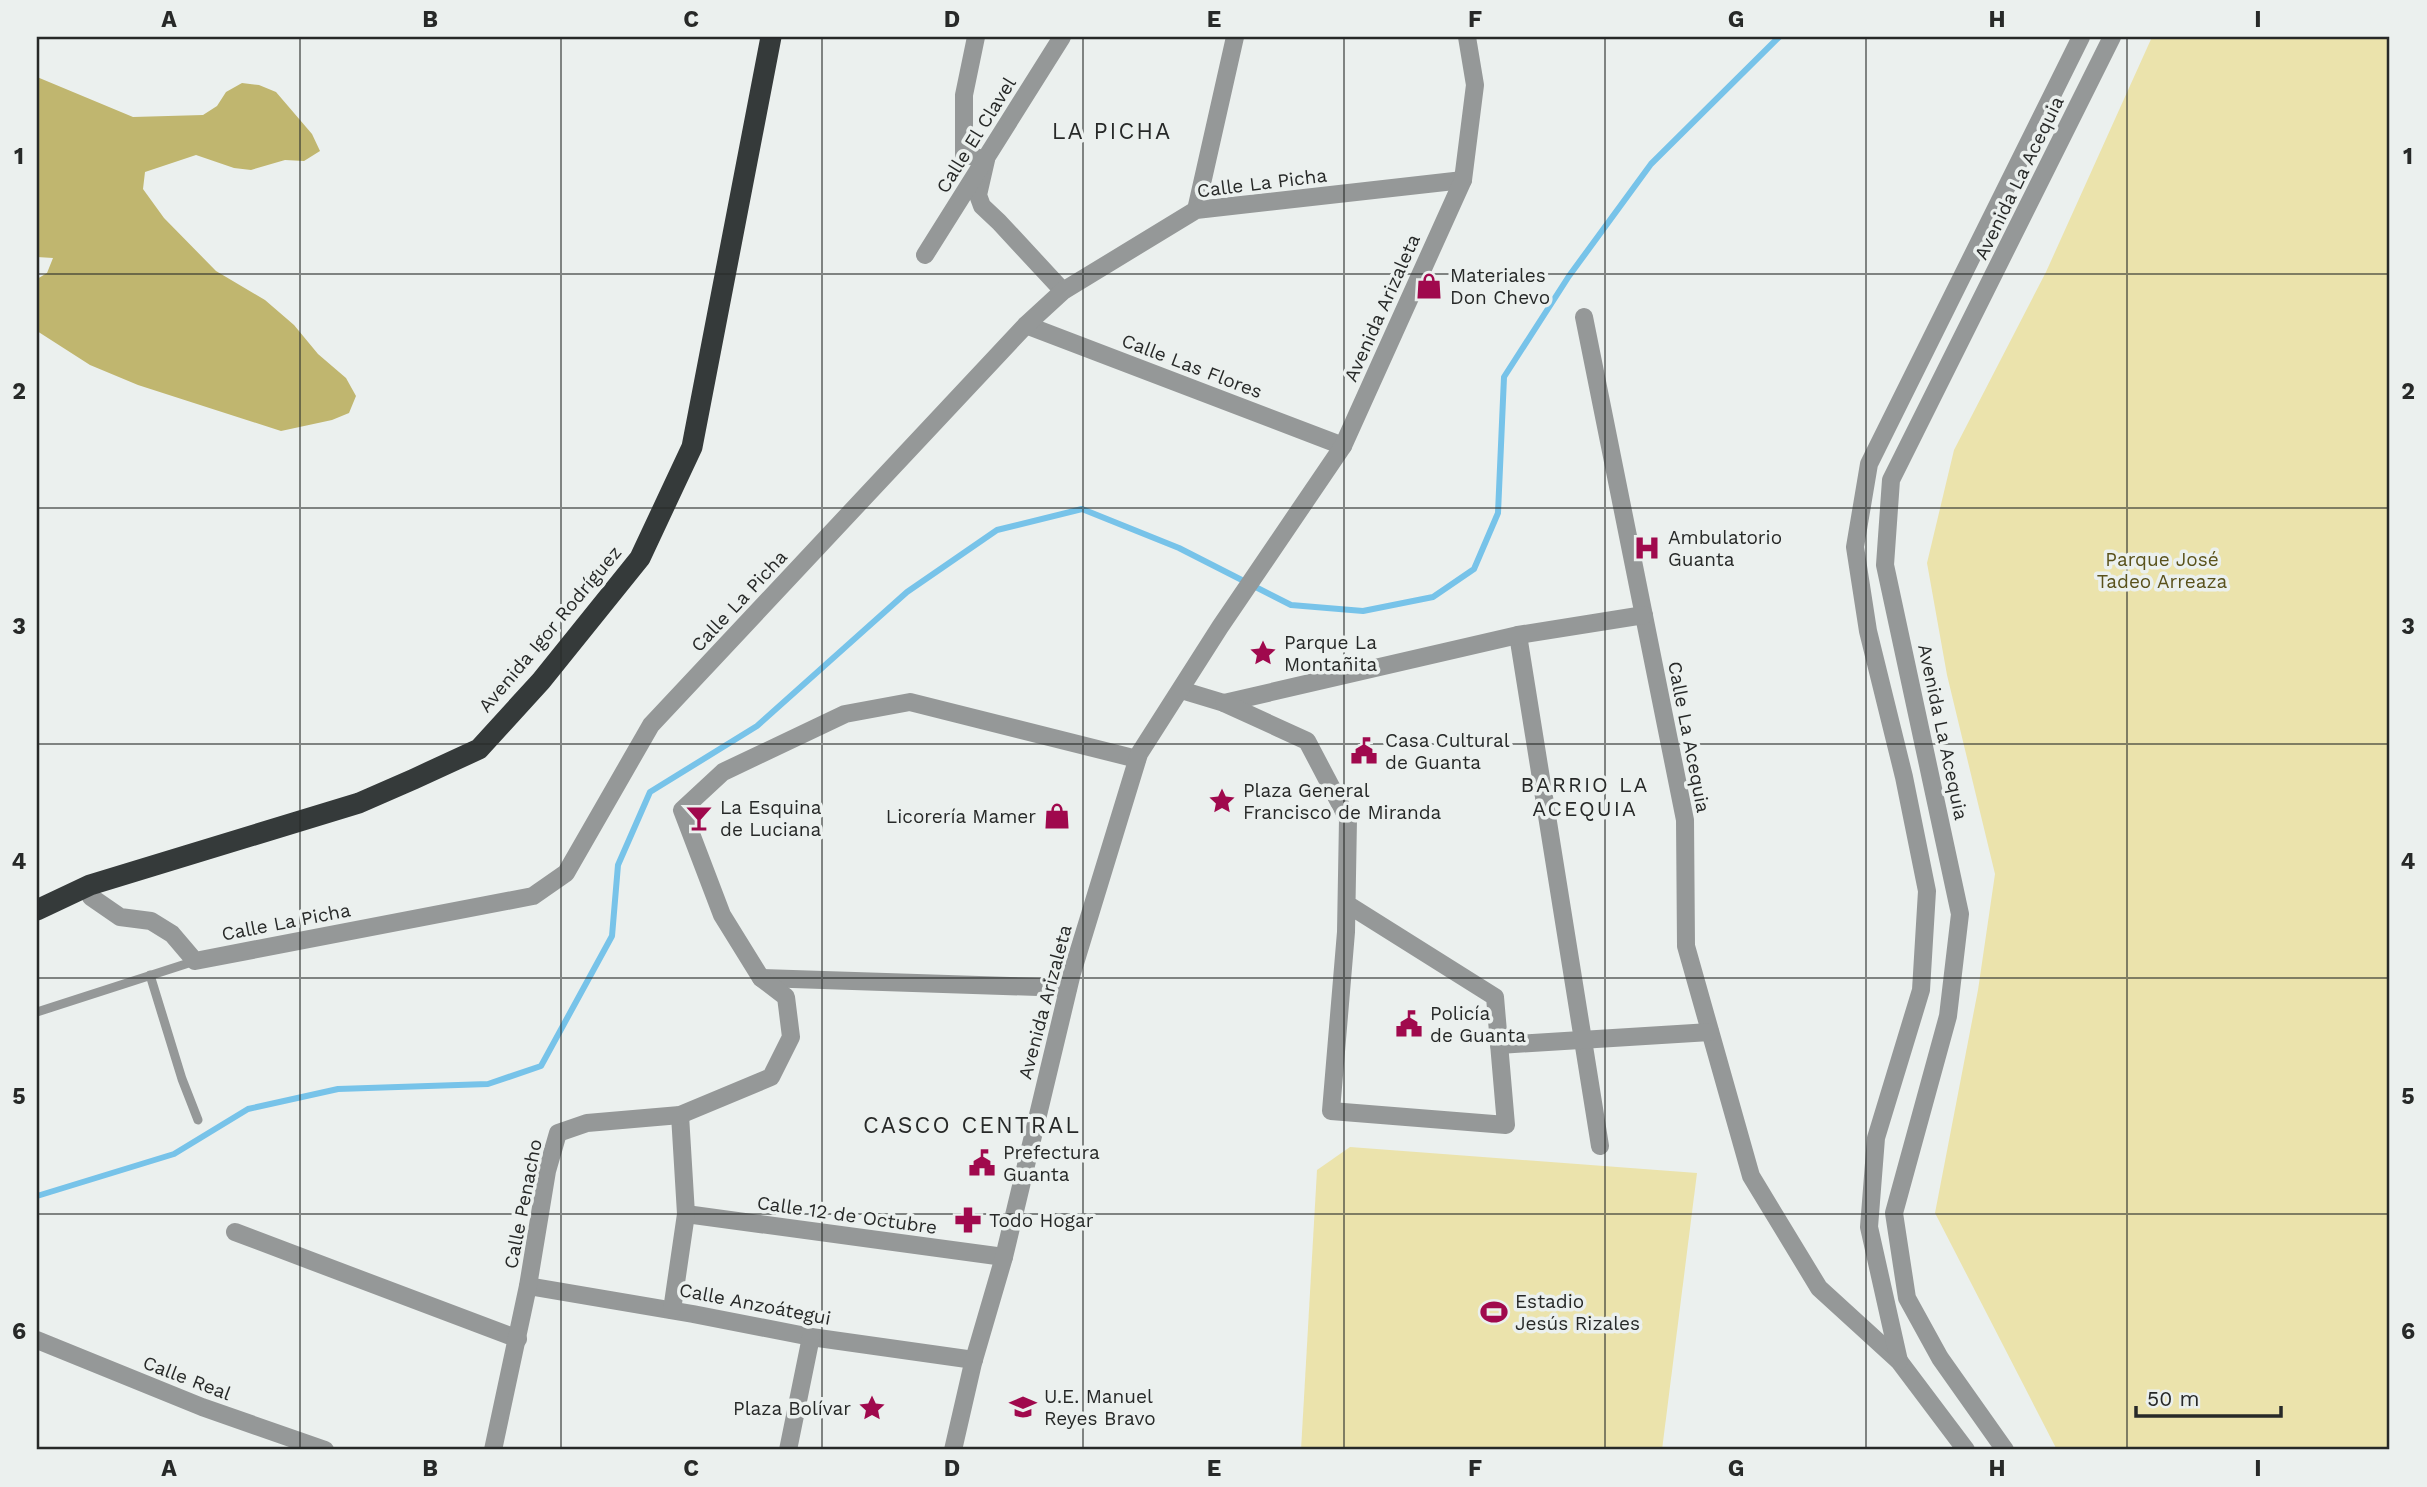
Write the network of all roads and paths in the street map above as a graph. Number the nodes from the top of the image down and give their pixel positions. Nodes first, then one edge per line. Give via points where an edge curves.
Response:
1 (771, 37) edge
2 (976, 37) edge
3 (1062, 37) edge
4 (1235, 37) edge
5 (1467, 37) edge
6 (2081, 37) edge
7 (2112, 37) edge
8 (986, 160) junction
9 (1463, 180) junction
10 (1196, 210) junction
11 (925, 255) dead end
12 (1063, 290) junction
13 (1584, 317) dead end
14 (1026, 325) junction
15 (1343, 446) junction
16 (1644, 615) junction
17 (1518, 635) junction
18 (1181, 690) junction
19 (1224, 703) junction
20 (1137, 759) junction
21 (90, 885) junction
22 (1347, 904) junction
23 (37, 910) edge
24 (195, 961) junction
25 (150, 975) junction
26 (761, 978) junction
27 (1068, 988) junction
28 (37, 1012) edge
29 (1710, 1032) junction
30 (1584, 1040) junction
31 (1499, 1045) junction
32 (680, 1115) junction
33 (198, 1120) dead end
34 (1601, 1146) dead end
35 (685, 1214) junction
36 (235, 1232) dead end
37 (1004, 1257) junction
38 (528, 1286) junction
39 (672, 1310) junction
40 (811, 1337) junction
41 (518, 1339) junction
42 (37, 1340) edge
43 (974, 1360) junction
44 (1899, 1361) junction
45 (325, 1450) edge
46 (493, 1450) edge
47 (788, 1450) edge
48 (953, 1450) edge
49 (1966, 1450) edge
50 (2005, 1450) edge

1 - 21 highway, Avenida Igor Rodríguez via 692,447 640,558 541,681 479,749 359,803
2 - 8 street via 964,95 964,154
3 - 8 street, Calle El Clavel
4 - 10 street
5 - 9 street, Avenida Arizaleta via 1475,85
6 - 44 street, Avenida La Acequia via 1869,464 1855,547 1868,631 1927,891 1921,990 1876,1138 1869,1227
7 - 50 street, Avenida La Acequia via 1891,480 1885,565 1960,914 1948,1016 1894,1213 1907,1298 1940,1358
8 - 11 street, Calle El Clavel
8 - 12 street via 978,195 982,206
9 - 10 street, Calle La Picha
9 - 15 street, Avenida Arizaleta
10 - 12 street, Calle La Picha
12 - 14 street, Calle La Picha
13 - 16 street, Calle La Acequia
14 - 15 street, Calle Las Flores
14 - 24 street, Calle La Picha via 651,725 566,873 533,896
15 - 18 street, Avenida Arizaleta
16 - 17 street
16 - 29 street, Calle La Acequia via 1685,820 1686,946
17 - 19 street
17 - 30 street
18 - 19 street
18 - 20 street, Avenida Arizaleta
19 - 22 street via 1307,741 1348,819
20 - 26 street, Calle Penacho via 910,702 845,714 723,772 682,810 722,915
20 - 27 street, Avenida Arizaleta
21 - 23 highway, Avenida Igor Rodríguez
21 - 24 street via 92,897 120,917 151,921 172,934
22 - 31 street via 1495,997
22 - 31 street via 1331,1111 1506,1125
24 - 25 lane, Calle La Picha
25 - 28 lane, Calle La Picha
25 - 33 lane
26 - 27 street
26 - 32 street, Calle Penacho via 786,997 791,1037 771,1077
27 - 37 street, Avenida Arizaleta
29 - 30 street
29 - 44 street, Calle La Acequia via 1751,1175 1819,1289
30 - 31 street
30 - 34 street
32 - 35 street
32 - 38 street, Calle Penacho via 587,1123 558,1133
35 - 37 street, Calle 12 de Octubre
35 - 39 street
36 - 41 street
37 - 43 street, Avenida Arizaleta
38 - 39 street, Calle Anzoátegui
38 - 41 street, Calle Penacho
39 - 40 street, Calle Anzoátegui
40 - 43 street, Calle Anzoátegui
40 - 47 street
41 - 46 street, Calle Penacho
42 - 45 street, Calle Real via 202,1407
43 - 48 street, Avenida Arizaleta
44 - 49 street

